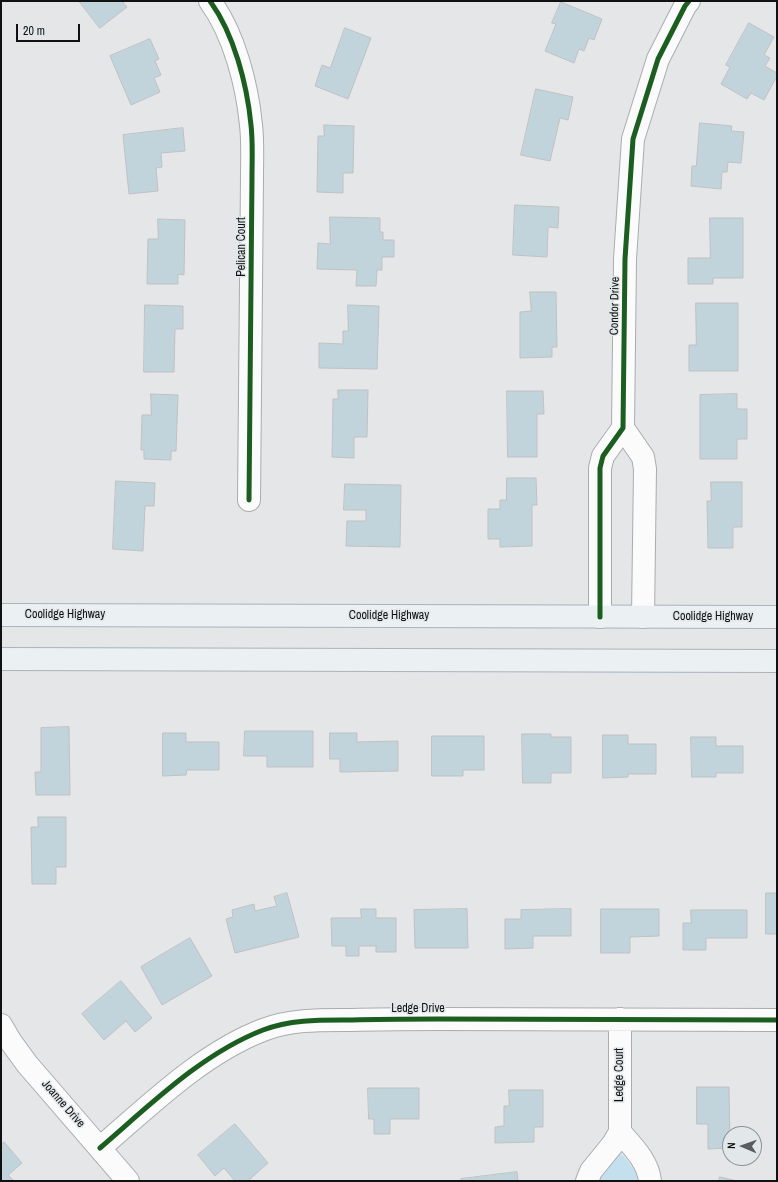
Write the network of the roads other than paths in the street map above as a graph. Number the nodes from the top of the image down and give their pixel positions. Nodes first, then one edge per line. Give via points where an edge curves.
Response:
1 (689, 1) edge
2 (218, 4) edge
3 (623, 428) junction
4 (250, 500) dead end
5 (1, 615) edge
6 (600, 616) junction
7 (643, 617) junction
8 (777, 617) edge
9 (1, 659) edge
10 (777, 661) edge
11 (620, 1019) junction
12 (777, 1020) edge
13 (1, 1025) edge
14 (620, 1132) junction
15 (100, 1148) junction
16 (128, 1181) edge
17 (588, 1181) edge
18 (650, 1181) edge

1 - 3 street, Condor Drive via 658,59 633,139 625,259
2 - 4 street, Pelican Court via 245,87 251,125
3 - 6 street via 603,456 600,468
3 - 7 street via 643,456 645,469
5 - 6 main road, Coolidge Highway
6 - 7 main road, Coolidge Highway
7 - 8 main road, Coolidge Highway
9 - 10 main road
11 - 12 street, Ledge Drive
11 - 14 street, Ledge Court
11 - 15 street, Ledge Drive via 309,1020 285,1024 248,1036 213,1056 180,1080
13 - 15 street, Joanne Drive via 27,1064
14 - 17 street via 591,1171
14 - 18 street via 643,1162 649,1172
15 - 16 street, Joanne Drive

